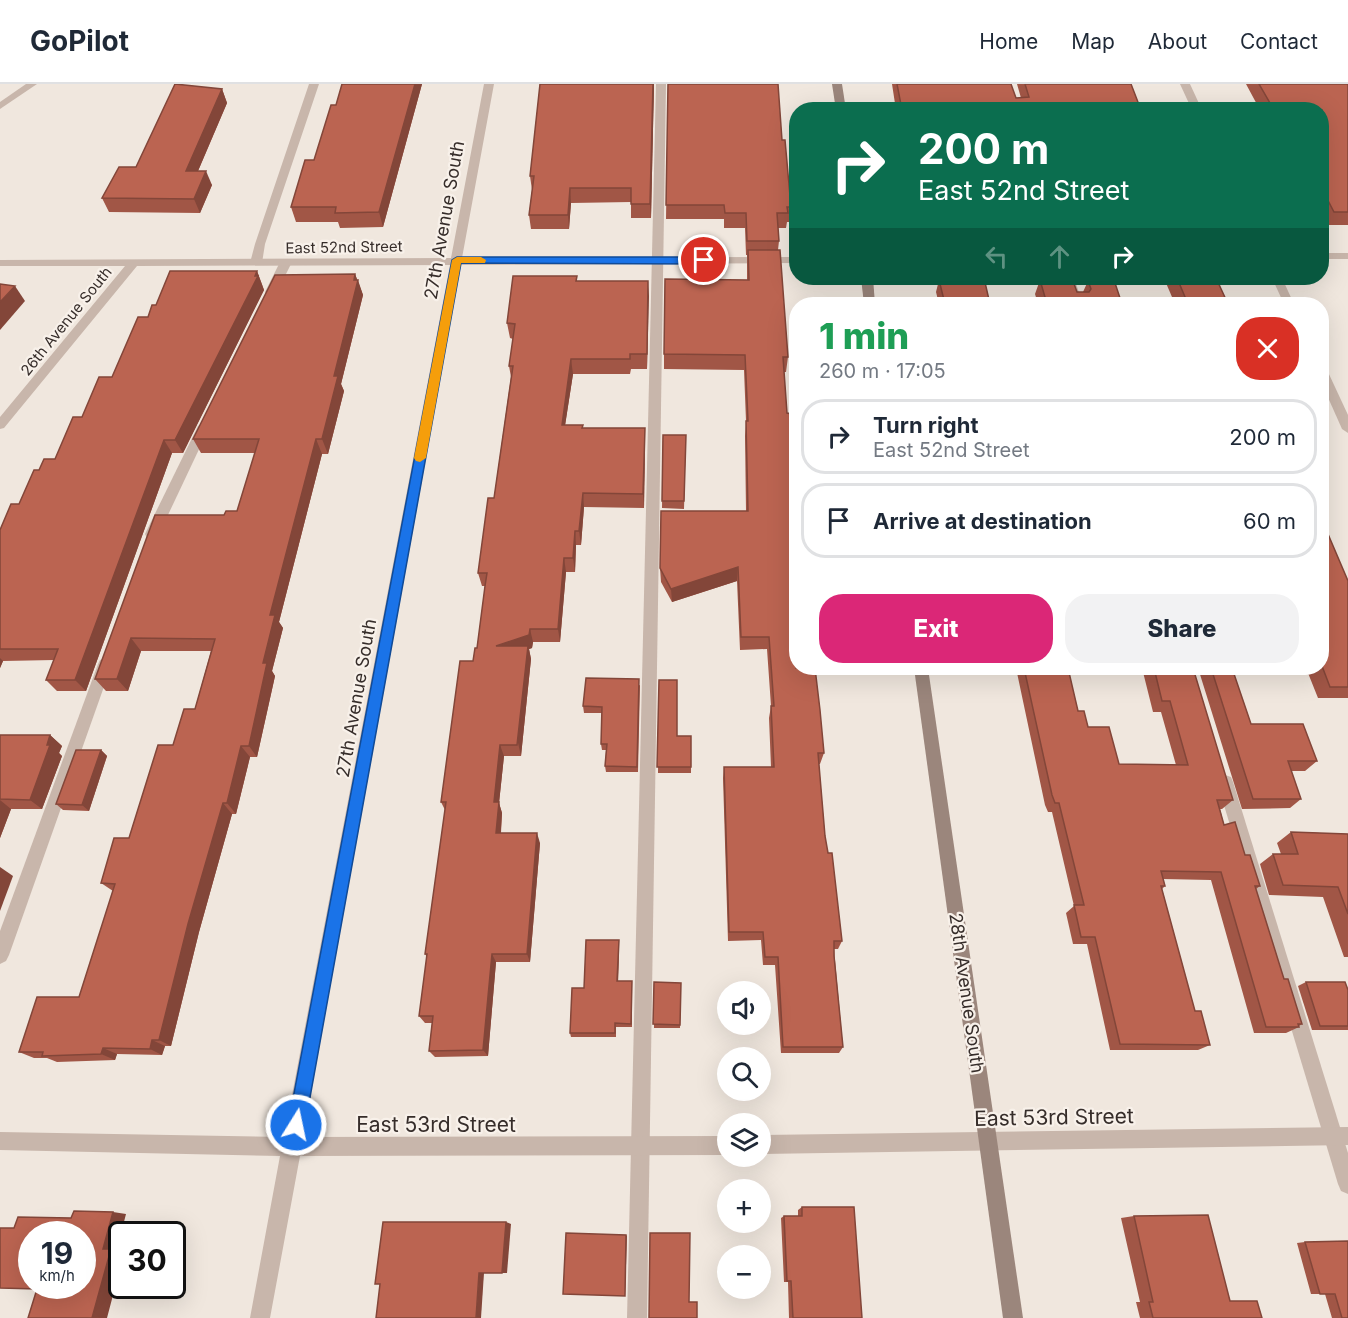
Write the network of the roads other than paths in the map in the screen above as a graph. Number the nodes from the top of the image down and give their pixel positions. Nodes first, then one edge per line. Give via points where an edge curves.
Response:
1 (32, 84) edge
2 (314, 84) edge
3 (489, 84) edge
4 (661, 84) edge
5 (837, 84) edge
6 (1185, 84) edge
7 (840, 102) edge
8 (1193, 102) edge
9 (0, 106) edge
10 (1329, 256) edge
11 (1348, 256) edge
12 (457, 260) junction
13 (789, 260) edge
14 (658, 261) junction
15 (286, 262) junction
16 (0, 263) edge
17 (256, 263) junction
18 (133, 264) junction
19 (266, 305) edge
20 (1329, 387) edge
21 (210, 413) edge
22 (0, 425) edge
23 (1348, 429) edge
24 (147, 548) edge
25 (109, 650) edge
26 (922, 675) edge
27 (1221, 769) edge
28 (0, 955) edge
29 (1341, 1136) edge
30 (988, 1140) junction
31 (0, 1141) edge
32 (717, 1145) edge
33 (771, 1145) edge
34 (292, 1147) junction
35 (641, 1147) junction
36 (1348, 1184) edge
37 (260, 1318) edge
38 (637, 1318) edge
39 (1013, 1318) edge

1 - 9 street
2 - 17 street
3 - 12 street, 27th Avenue South
4 - 14 street
5 - 7 street
6 - 8 street
10 - 11 street
12 - 14 street, East 52nd Street
12 - 15 street, East 52nd Street
12 - 34 street, 27th Avenue South
13 - 14 street, East 52nd Street
14 - 35 street
15 - 17 street, East 52nd Street
15 - 19 street
16 - 18 street, East 52nd Street
17 - 18 street, East 52nd Street
18 - 22 street, 26th Avenue South
20 - 23 street
21 - 24 street
25 - 28 street
26 - 30 street, 28th Avenue South
27 - 29 street
29 - 30 street, East 53rd Street
29 - 36 street
30 - 33 street, East 53rd Street
30 - 39 street, 28th Avenue South
31 - 34 street, East 53rd Street
32 - 35 street, East 53rd Street
34 - 35 street, East 53rd Street
34 - 37 street, 27th Avenue South
35 - 38 street

